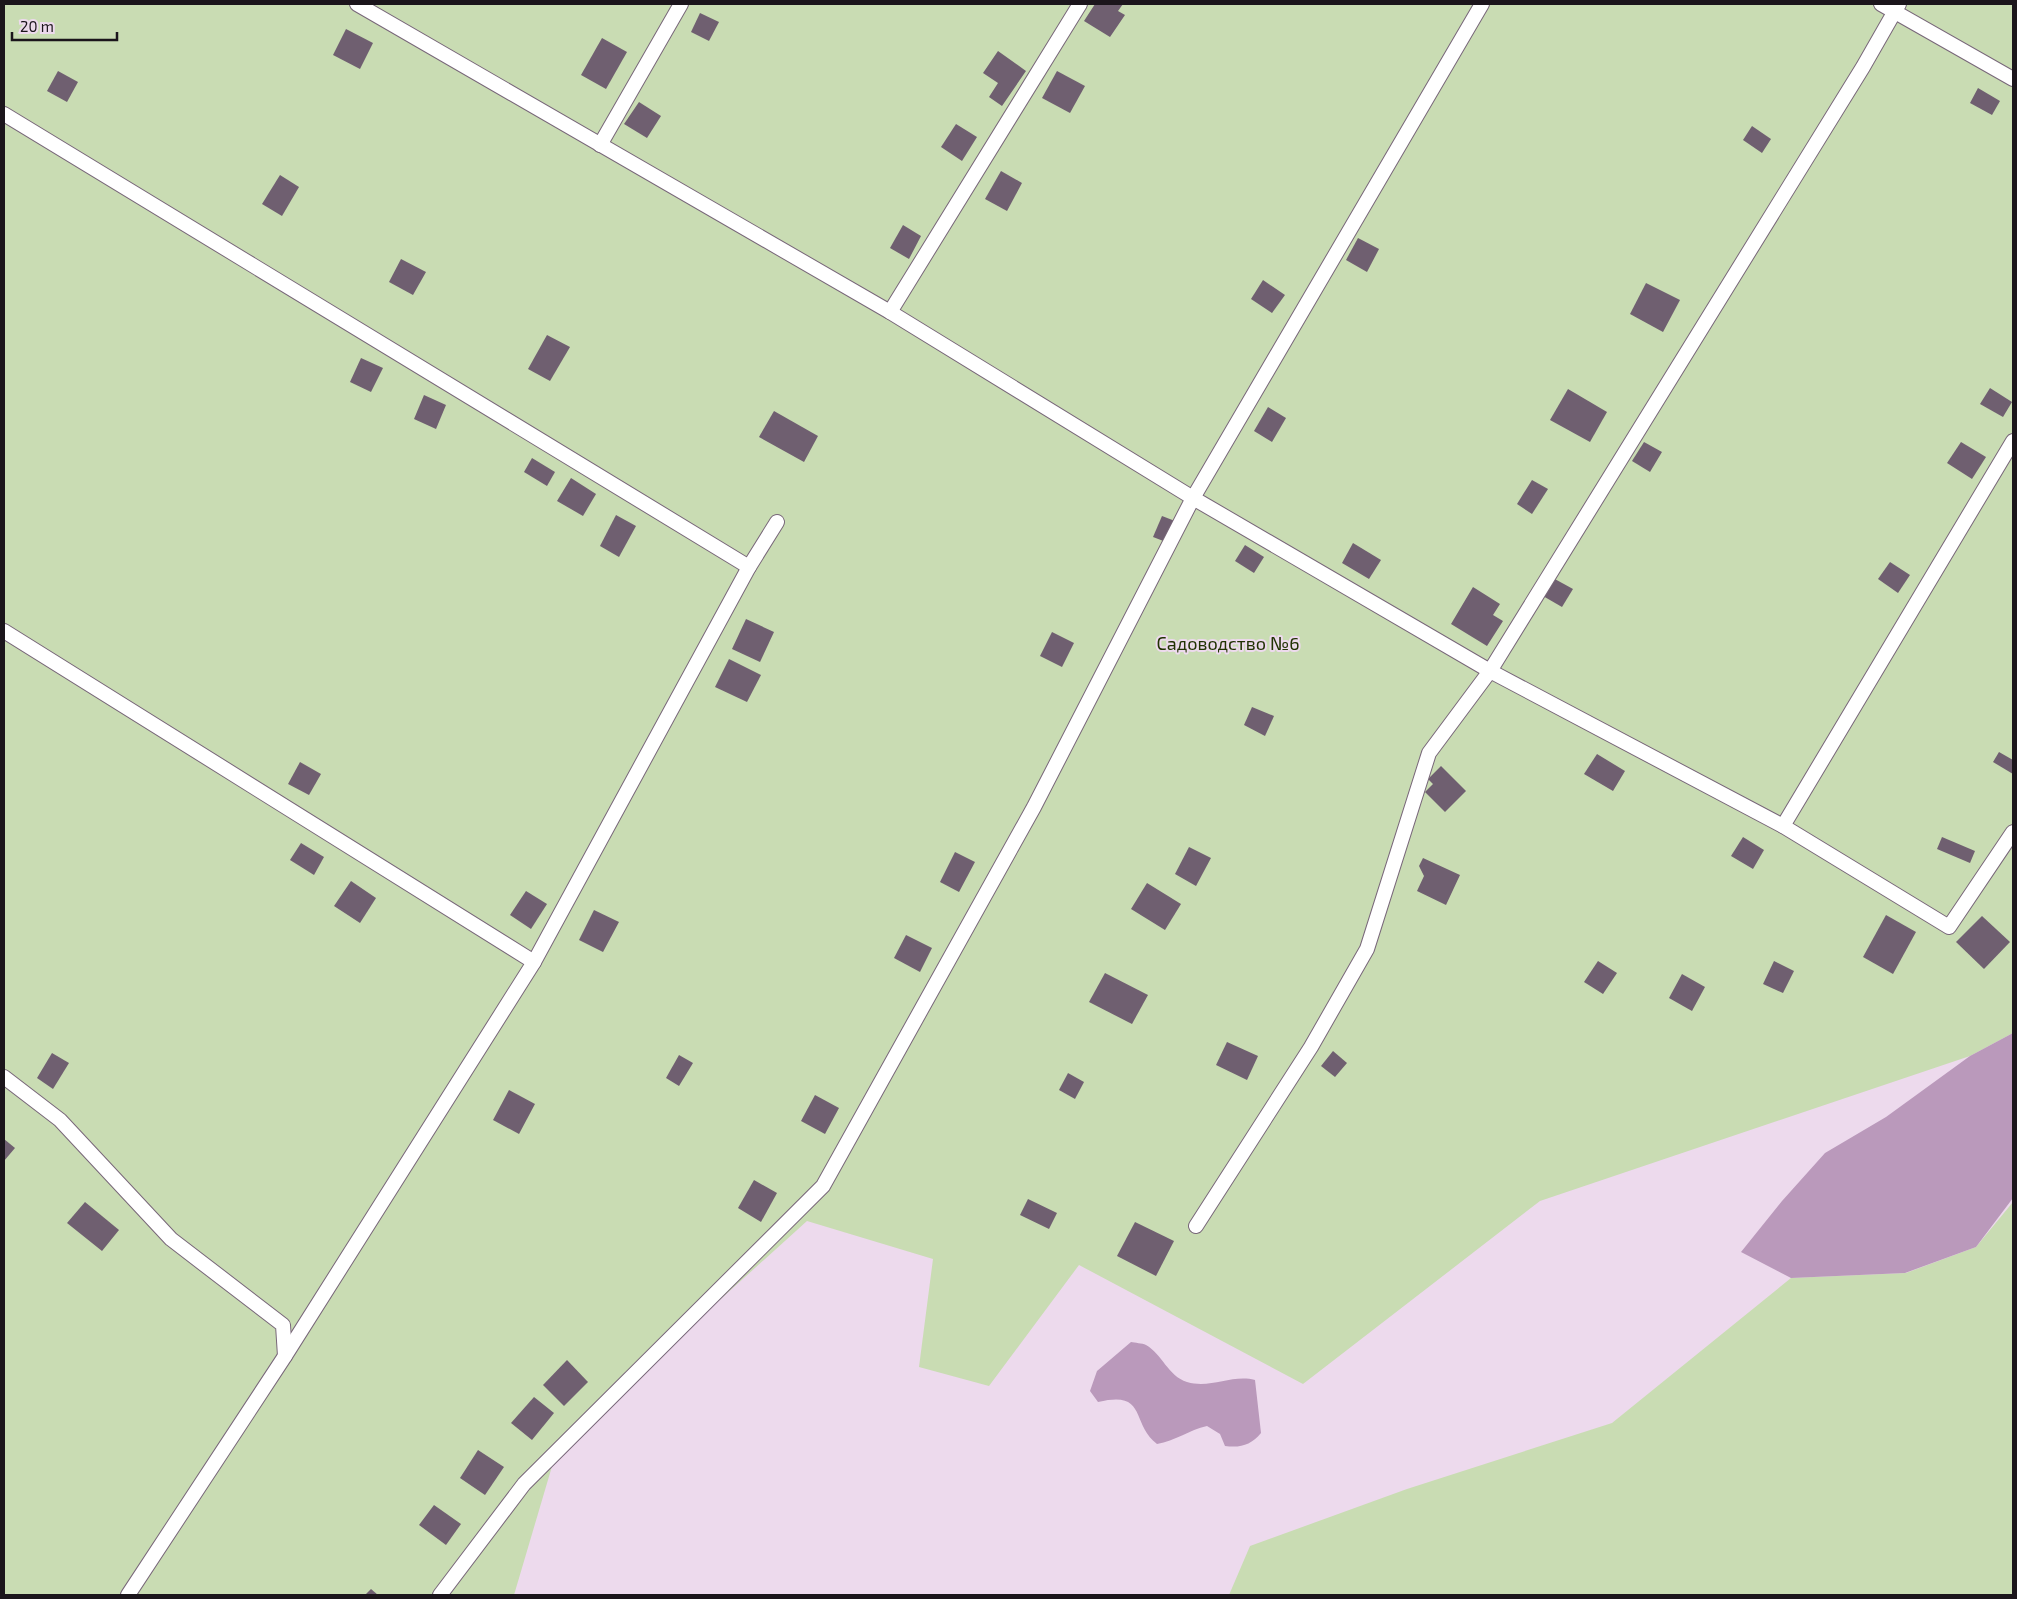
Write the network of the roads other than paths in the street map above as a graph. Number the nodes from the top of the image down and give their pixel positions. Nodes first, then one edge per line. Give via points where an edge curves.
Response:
1 (357, 4) edge
2 (680, 4) edge
3 (1080, 4) edge
4 (1482, 4) edge
5 (1881, 4) edge
6 (1897, 8) edge
7 (2013, 79) edge
8 (4, 114) edge
9 (600, 145) junction
10 (890, 312) junction
11 (2013, 441) edge
12 (1193, 498) junction
13 (777, 522) dead end
14 (748, 567) junction
15 (4, 631) edge
16 (1490, 671) junction
17 (1783, 826) junction
18 (2013, 832) edge
19 (534, 962) junction
20 (4, 1077) edge
21 (1196, 1226) dead end
22 (285, 1356) junction
23 (128, 1595) edge
24 (440, 1595) edge

1 - 9 lane
2 - 9 lane
3 - 10 lane
4 - 12 lane
5 - 6 lane
6 - 7 lane
6 - 16 lane
8 - 14 lane
9 - 10 lane
10 - 12 lane
11 - 17 lane
12 - 16 lane
12 - 24 lane via 1034,808 823,1186 524,1484
13 - 14 lane
14 - 19 lane
15 - 19 lane
16 - 17 lane
16 - 21 lane via 1429,753 1367,949 1311,1047
17 - 18 lane via 1949,927
19 - 22 lane
20 - 22 lane via 60,1120 170,1239 283,1325
22 - 23 lane

